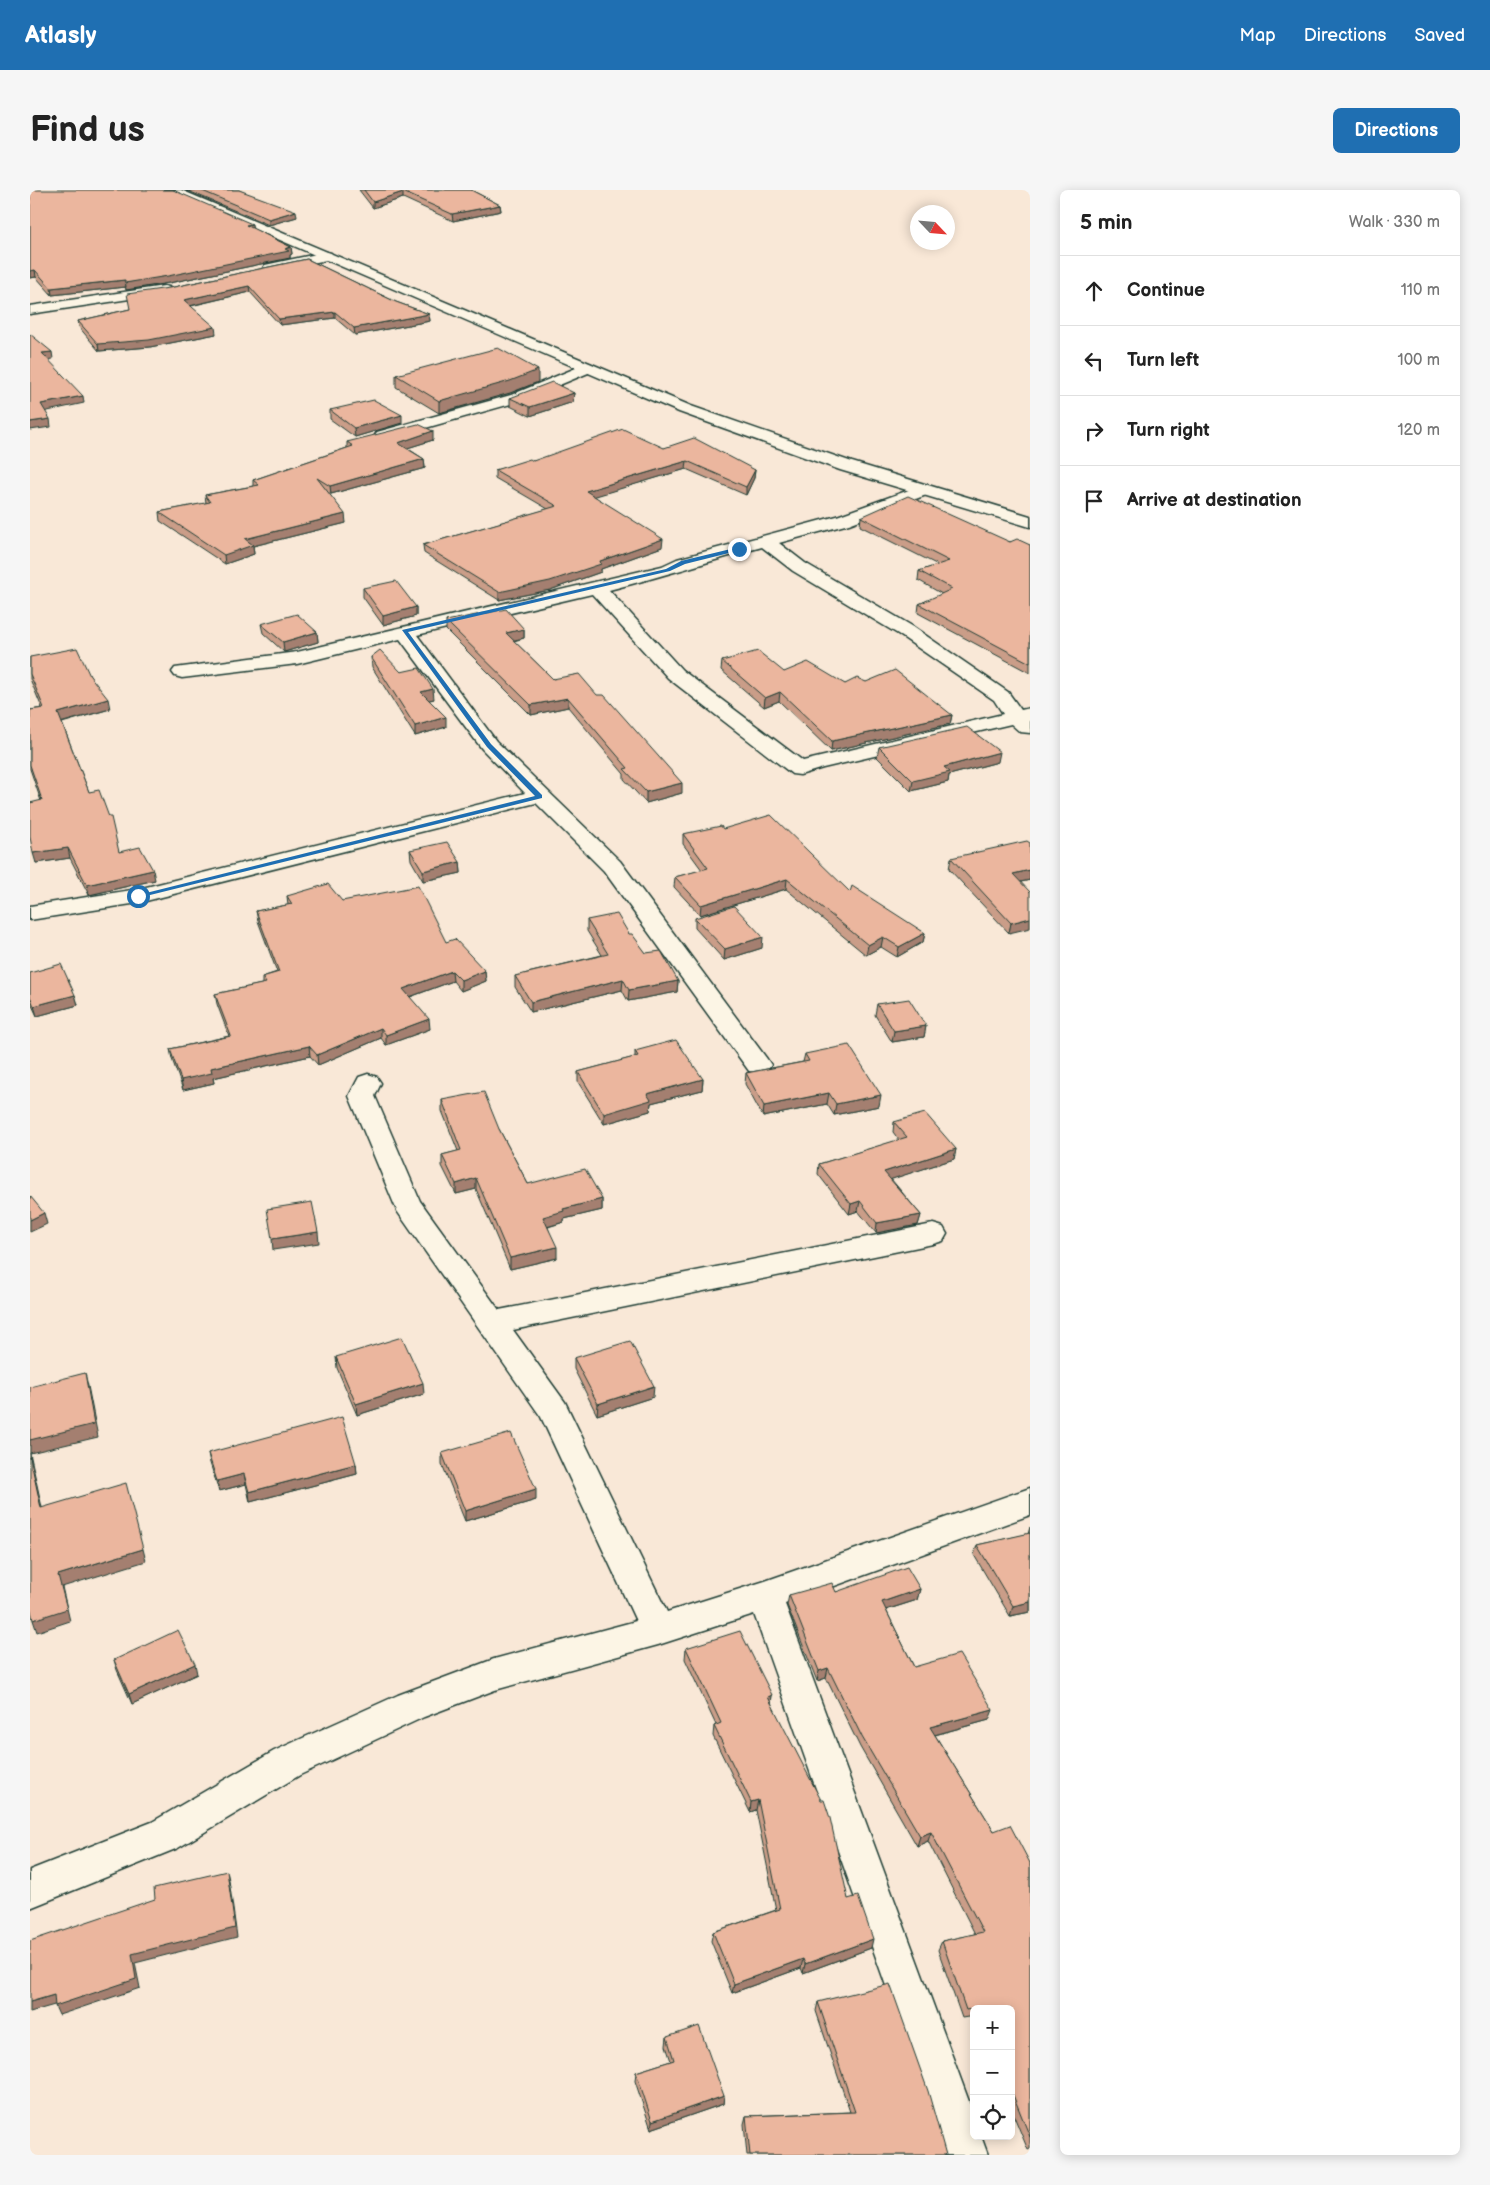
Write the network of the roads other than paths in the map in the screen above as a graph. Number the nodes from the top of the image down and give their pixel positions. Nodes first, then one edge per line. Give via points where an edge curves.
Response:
1 (170, 190) edge
2 (326, 256) junction
3 (252, 272) edge
4 (178, 288) edge
5 (30, 310) edge
6 (588, 368) junction
7 (368, 439) edge
8 (923, 490) junction
9 (1030, 522) edge
10 (765, 541) junction
11 (596, 587) junction
12 (404, 631) junction
13 (182, 672) dead end
14 (1025, 721) edge
15 (540, 796) junction
16 (30, 913) edge
17 (758, 1065) dead end
18 (368, 1083) dead end
19 (934, 1234) dead end
20 (491, 1323) junction
21 (1030, 1501) edge
22 (765, 1596) junction
23 (658, 1630) junction
24 (30, 1889) edge
25 (967, 2155) edge

1 - 2 street
2 - 3 street
2 - 6 street
4 - 5 street
6 - 7 street via 516,398
6 - 8 street via 737,428
8 - 9 street
8 - 10 street via 843,520
10 - 11 street via 668,570
10 - 14 street via 799,567 905,630 1001,696
11 - 12 street
11 - 14 street via 675,674 800,769 816,763
12 - 13 street via 268,663
12 - 15 street via 489,745
15 - 16 street via 138,896
15 - 17 street via 612,866
18 - 20 street via 362,1096 407,1204
19 - 20 street
20 - 23 street via 554,1411
21 - 22 street
22 - 23 street
22 - 25 street
23 - 24 street via 494,1675 411,1706 287,1763 165,1835

